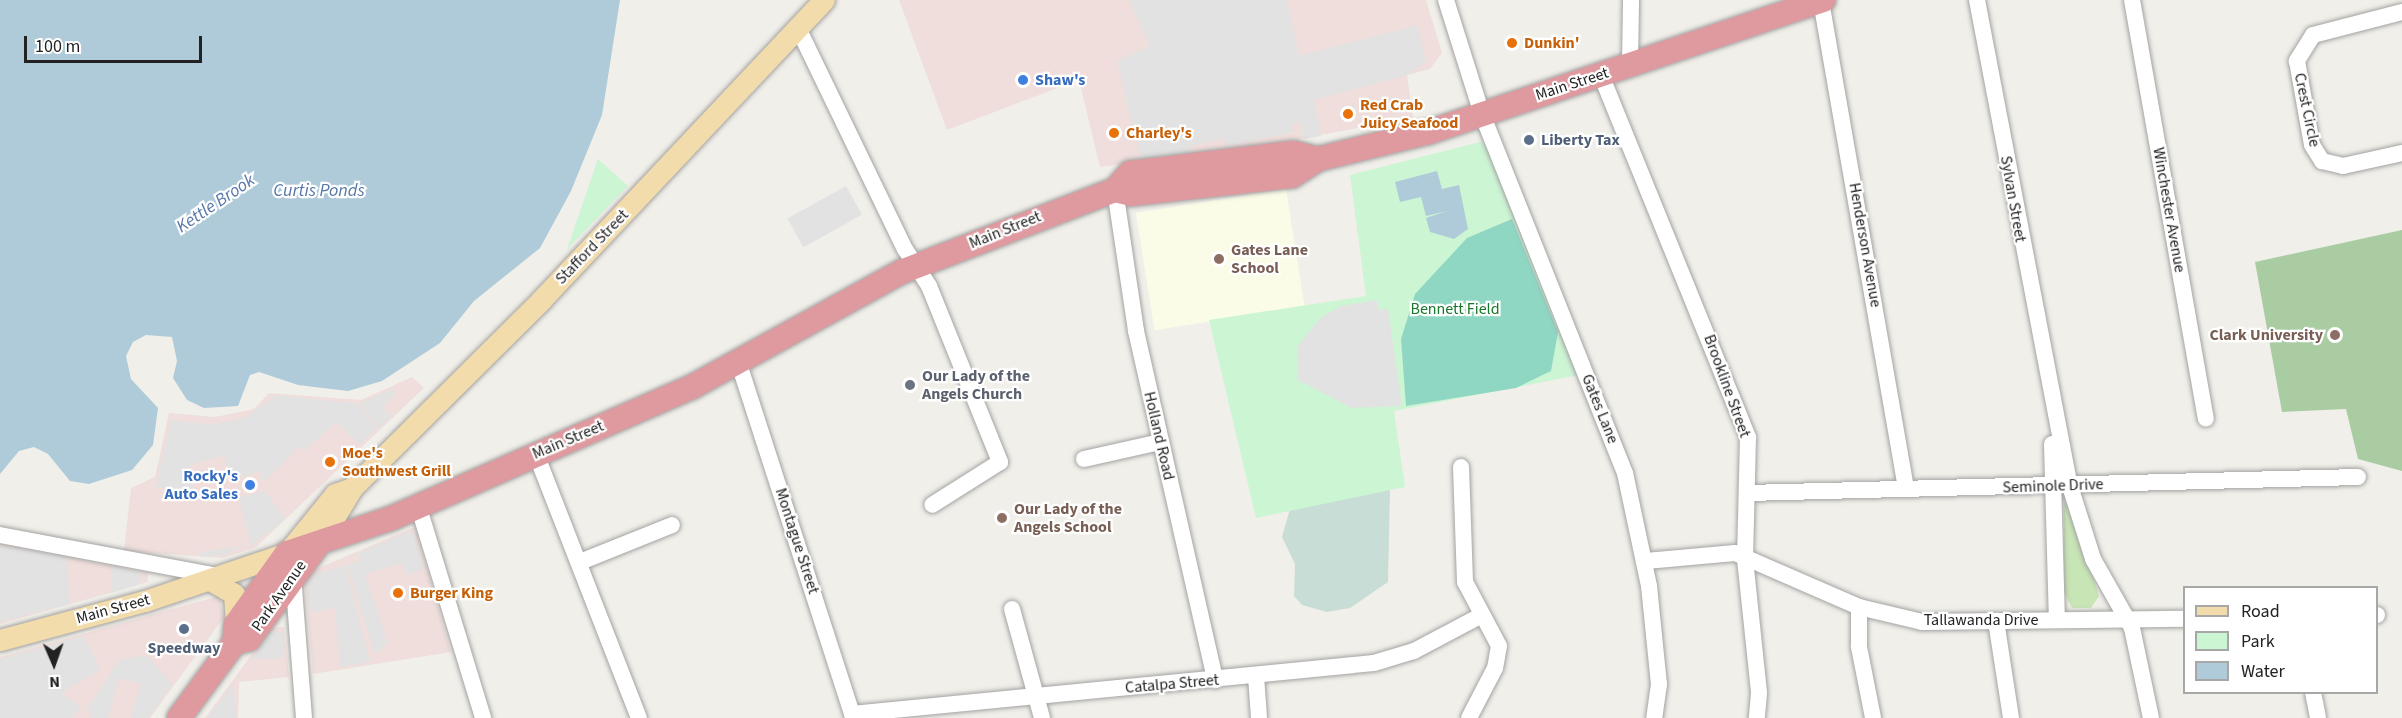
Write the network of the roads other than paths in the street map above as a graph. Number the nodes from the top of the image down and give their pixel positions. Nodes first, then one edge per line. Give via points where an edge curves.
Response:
1 (824, 0) edge
2 (1446, 0) edge
3 (1631, 0) edge
4 (1977, 0) edge
5 (2132, 0) edge
6 (1822, 1) edge
7 (1785, 7) edge
8 (2402, 12) edge
9 (798, 28) junction
10 (1630, 65) junction
11 (1601, 75) junction
12 (1482, 114) junction
13 (2402, 153) edge
14 (1115, 190) junction
15 (915, 267) junction
16 (739, 364) junction
17 (2206, 419) dead end
18 (1160, 442) junction
19 (536, 454) junction
20 (1084, 459) dead end
21 (1461, 467) dead end
22 (2358, 477) dead end
23 (2062, 486) junction
24 (1906, 489) junction
25 (1747, 494) junction
26 (350, 496) junction
27 (418, 505) junction
28 (932, 505) dead end
29 (376, 524) junction
30 (672, 525) dead end
31 (0, 535) edge
32 (319, 543) junction
33 (1746, 559) junction
34 (1646, 561) junction
35 (580, 562) junction
36 (290, 563) junction
37 (216, 578) junction
38 (1859, 607) junction
39 (1012, 609) dead end
40 (1482, 615) junction
41 (2127, 618) junction
42 (2057, 619) junction
43 (2183, 619) edge
44 (1996, 621) junction
45 (235, 634) junction
46 (0, 640) edge
47 (1256, 676) junction
48 (1215, 681) junction
49 (2313, 694) edge
50 (1040, 697) junction
51 (853, 716) edge
52 (179, 718) edge
53 (304, 718) edge
54 (483, 718) edge
55 (639, 718) edge
56 (1042, 718) edge
57 (1259, 718) edge
58 (1469, 718) edge
59 (1654, 718) edge
60 (1757, 718) edge
61 (1873, 718) edge
62 (2011, 718) edge
63 (2151, 718) edge
64 (2318, 718) edge

1 - 9 main road, Stafford Street
2 - 12 street, Gates Lane
3 - 10 street
4 - 23 street, Sylvan Street
5 - 17 street, Winchester Avenue
6 - 7 highway, Main Street
6 - 24 street, Henderson Avenue
7 - 10 highway, Main Street
8 - 13 street, Crest Circle via 2313,35 2297,61 2312,144 2322,162 2343,166
9 - 15 street
9 - 26 main road, Stafford Street
10 - 11 highway, Main Street
11 - 12 highway, Main Street
11 - 25 street, Brookline Street via 1748,437
12 - 14 highway, Main Street via 1393,143 1318,159 1294,153 1158,167 1131,173
12 - 34 street, Gates Lane via 1617,449
14 - 15 highway, Main Street
14 - 18 street, Holland Road
15 - 16 highway, Main Street
15 - 28 street via 929,286 1000,462
16 - 19 highway, Main Street
16 - 51 street, Montague Street
18 - 20 street
18 - 48 street, Holland Road
19 - 27 highway, Main Street
19 - 35 street
21 - 40 street via 1464,574
22 - 23 street, Seminole Drive
23 - 24 street, Seminole Drive
23 - 41 street, Sylvan Street via 2093,559
23 - 42 street, Sylvan Street
24 - 25 street, Seminole Drive
25 - 33 street, Brookline Street
26 - 29 main road
26 - 32 main road, Stafford Street
26 - 36 main road, Stafford Street via 334,494
27 - 29 highway, Main Street
27 - 54 street
29 - 32 highway, Main Street
30 - 35 street
31 - 37 street
32 - 36 highway, Park Avenue
33 - 34 street, Tallawanda Drive via 1735,553
33 - 38 street, Tallawanda Drive
33 - 60 street, Brookline Street via 1759,693
34 - 59 street, Gates Lane via 1659,684
35 - 55 street
36 - 37 main road, Main Street
36 - 45 highway, Park Avenue via 249,639
36 - 53 street
37 - 45 main road via 234,594
37 - 46 main road, Main Street
38 - 44 street, Tallawanda Drive via 1922,622
38 - 61 street via 1859,647
39 - 50 street
40 - 47 street, Catalpa Street via 1390,659
40 - 58 street via 1497,639 1498,658
41 - 42 street, Tallawanda Drive
41 - 43 street, Tallawanda Drive
41 - 63 street, Sylvan Street
42 - 44 street, Tallawanda Drive
44 - 62 street
45 - 52 highway, Park Avenue
47 - 48 street, Catalpa Street
47 - 57 street
48 - 50 street, Catalpa Street
49 - 64 street
50 - 51 street, Catalpa Street
50 - 56 street

